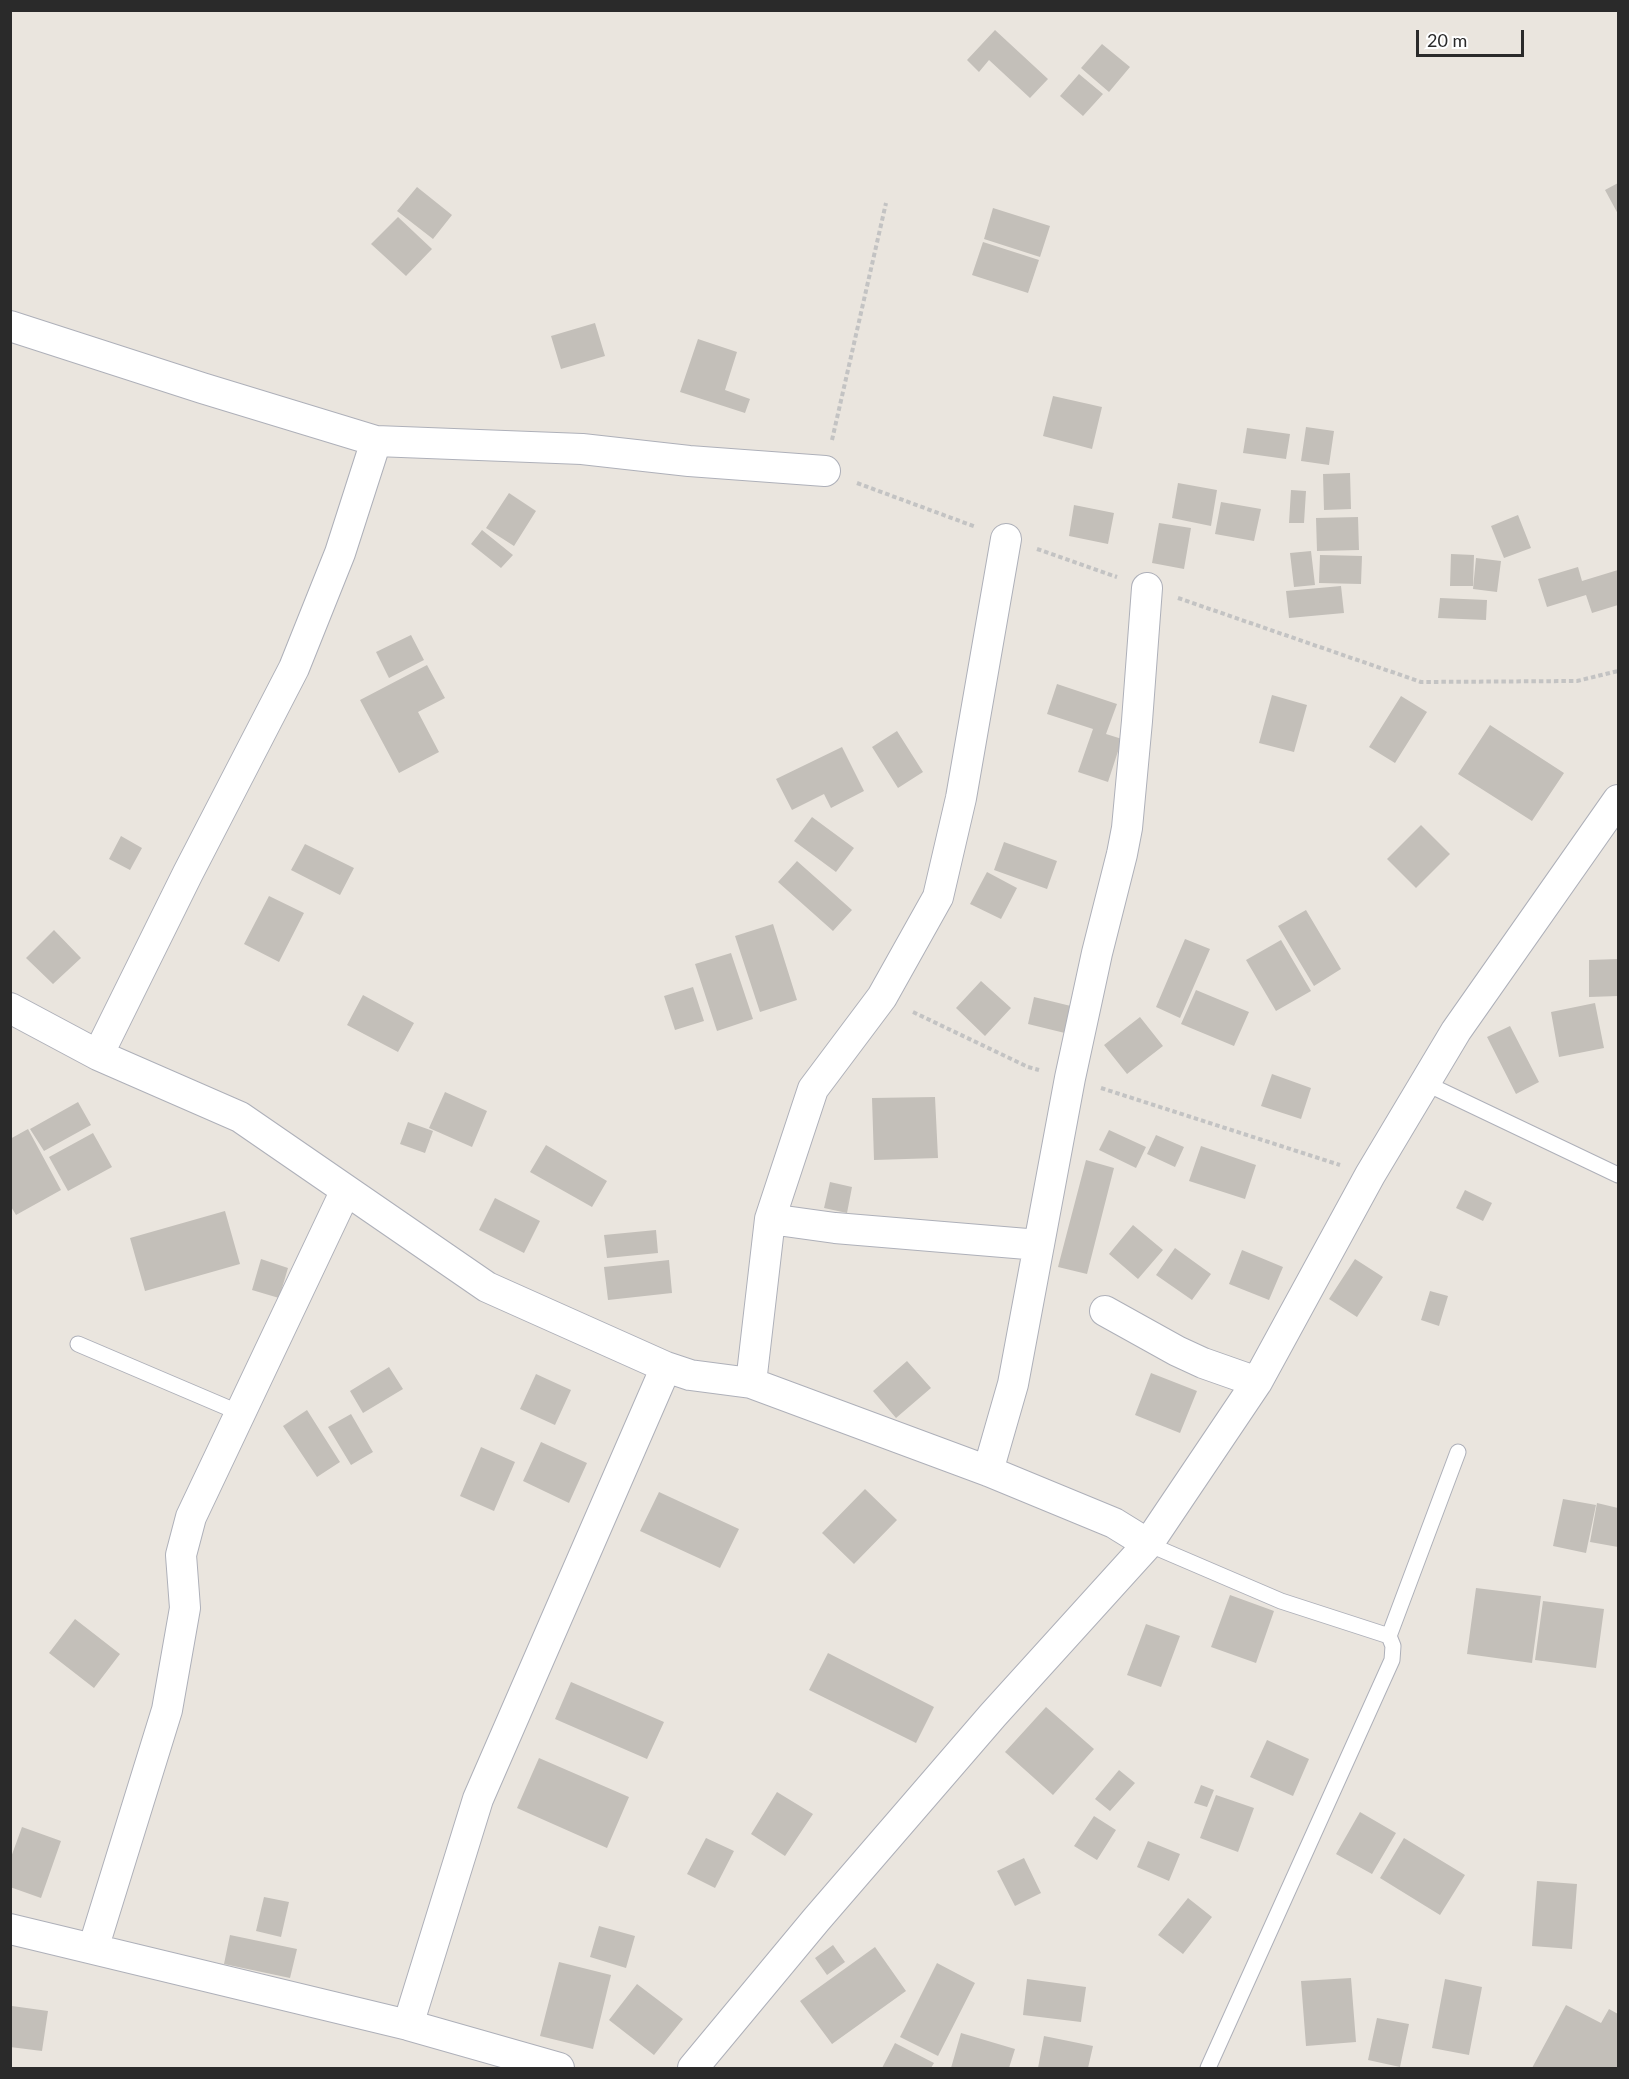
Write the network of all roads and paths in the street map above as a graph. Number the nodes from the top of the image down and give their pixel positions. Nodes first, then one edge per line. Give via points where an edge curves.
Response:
1 (886, 203) dead end
2 (10, 326) edge
3 (376, 441) junction
4 (825, 471) junction
5 (1006, 539) junction
6 (1147, 588) junction
7 (1618, 671) edge
8 (1618, 800) edge
9 (882, 997) junction
10 (10, 1008) edge
11 (98, 1055) junction
12 (1070, 1078) junction
13 (1425, 1083) junction
14 (1370, 1175) junction
15 (1618, 1176) edge
16 (346, 1190) junction
17 (770, 1219) junction
18 (1039, 1245) junction
19 (1105, 1311) dead end
20 (78, 1344) dead end
21 (666, 1367) junction
22 (1257, 1382) junction
23 (751, 1383) junction
24 (240, 1413) junction
25 (1458, 1452) dead end
26 (988, 1471) junction
27 (1148, 1544) junction
28 (1389, 1636) junction
29 (10, 1929) edge
30 (93, 1948) junction
31 (408, 2025) junction
32 (559, 2068) edge
33 (693, 2068) edge
34 (1208, 2068) edge

1 - 4 path
2 - 3 street
3 - 4 street via 582,449
3 - 11 street via 340,553 294,668
4 - 5 path
5 - 6 path
5 - 9 street via 961,798 938,897
6 - 7 path via 1421,682 1577,681
6 - 12 street via 1127,828
8 - 13 street via 1456,1031
9 - 12 path via 1028,1067
9 - 17 street via 813,1089
10 - 11 street
11 - 16 street via 240,1117
12 - 14 path
12 - 18 street
13 - 14 street
13 - 15 lane
14 - 22 street
16 - 21 street via 488,1287
16 - 24 street
17 - 18 street
17 - 23 street
18 - 26 street via 1013,1384
19 - 22 street via 1177,1351
20 - 24 lane
21 - 23 street via 690,1375
21 - 31 street via 478,1799
22 - 27 street
23 - 26 street
24 - 30 street via 191,1516 181,1555 185,1608 167,1710
25 - 28 lane
26 - 27 street via 1114,1522
27 - 28 lane via 1281,1601
27 - 33 street via 993,1715
28 - 34 lane via 1394,1646 1392,1660
29 - 30 street
30 - 31 street
31 - 32 street

